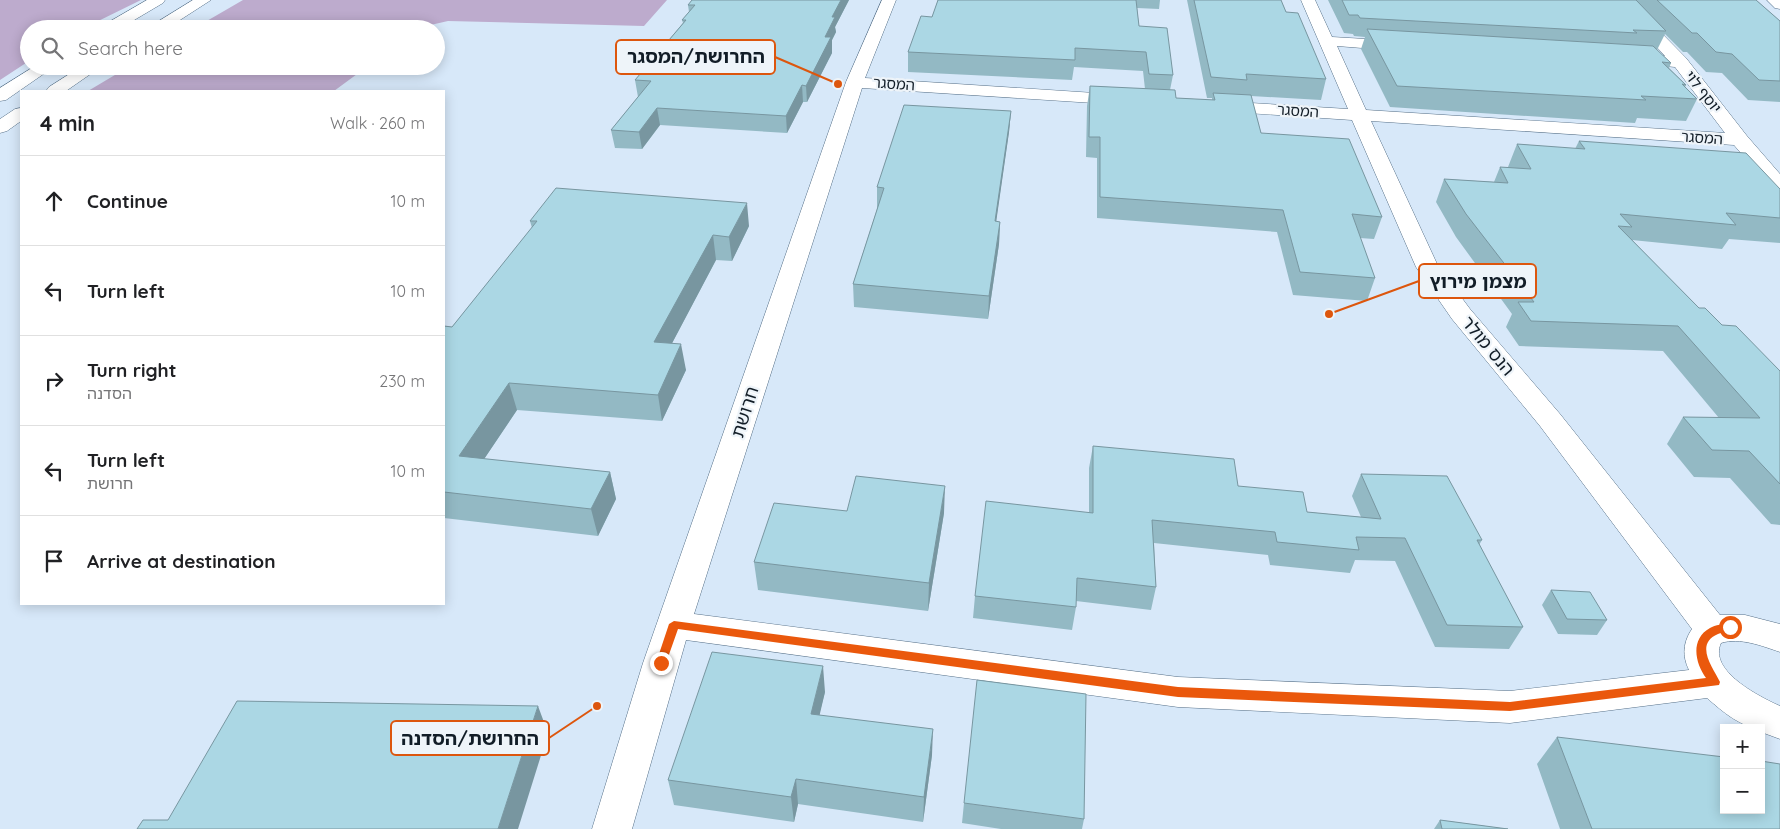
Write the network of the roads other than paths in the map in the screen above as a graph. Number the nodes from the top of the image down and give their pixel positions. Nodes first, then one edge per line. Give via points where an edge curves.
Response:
1 (158, 0) edge
2 (204, 0) edge
3 (889, 0) edge
4 (1308, 0) edge
5 (1774, 0) edge
6 (1618, 2) edge
7 (1780, 5) edge
8 (123, 20) edge
9 (170, 20) edge
10 (1326, 41) junction
11 (1415, 46) edge
12 (1621, 59) edge
13 (1680, 62) junction
14 (33, 75) edge
15 (80, 75) edge
16 (855, 82) junction
17 (57, 90) edge
18 (0, 96) edge
19 (1142, 101) edge
20 (1201, 105) edge
21 (20, 114) edge
22 (1359, 115) junction
23 (0, 127) edge
24 (1740, 140) junction
25 (1780, 187) edge
26 (674, 624) junction
27 (1713, 631) junction
28 (1780, 638) edge
29 (1715, 682) junction
30 (1780, 723) edge
31 (612, 829) edge

1 - 8 main road
2 - 9 main road
3 - 16 main road, חרושת
4 - 10 main road, הנס מולר
5 - 7 main road
6 - 13 main road, יוסף לוי
10 - 11 main road
10 - 22 main road, הנס מולר
12 - 13 main road
13 - 24 main road, יוסף לוי
14 - 18 main road
15 - 17 main road
16 - 19 main road, המסגר
16 - 26 main road, חרושת
20 - 22 main road, המסגר
21 - 23 main road
22 - 24 main road, המסגר
22 - 27 main road, הנס מולר via 1427,266 1461,314 1550,420
24 - 25 main road, יוסף לוי
26 - 29 main road via 1178,692 1510,706
26 - 31 main road, חרושת
27 - 28 main road via 1730,627 1748,628
27 - 29 main road via 1703,640 1701,654
29 - 30 main road via 1734,699

